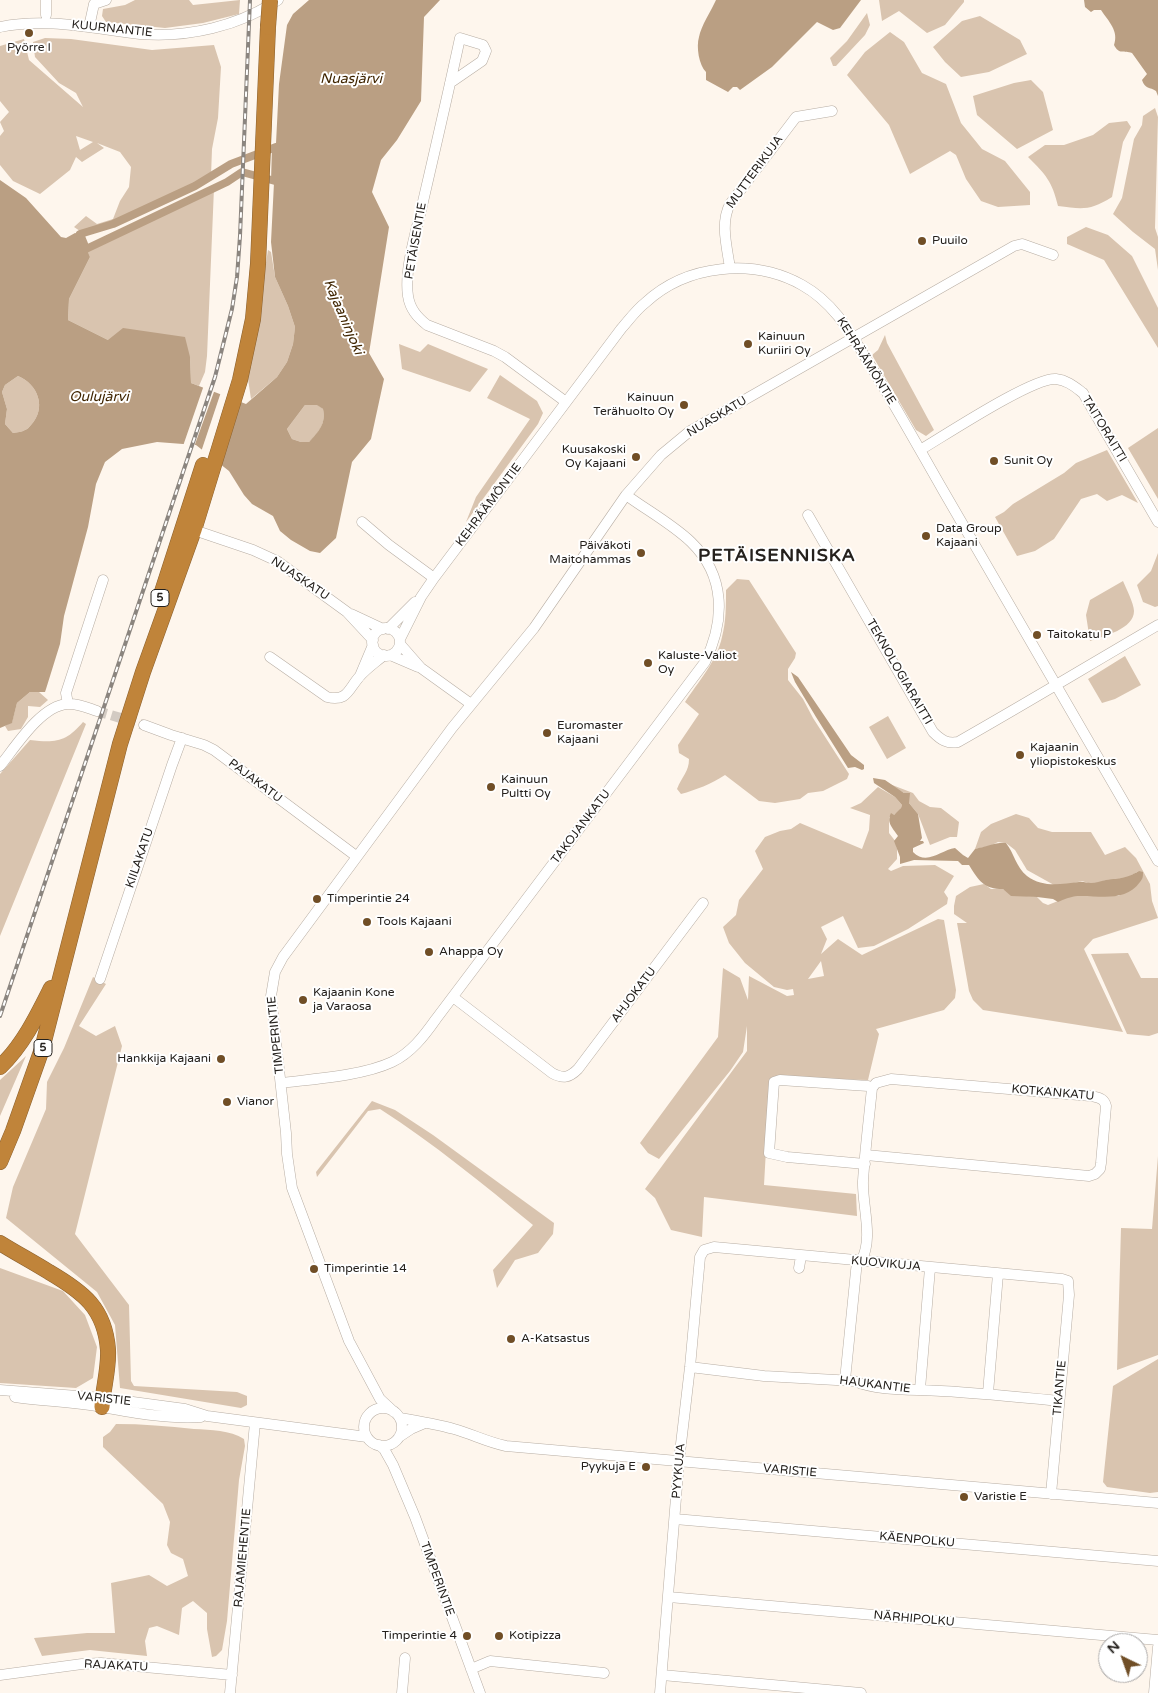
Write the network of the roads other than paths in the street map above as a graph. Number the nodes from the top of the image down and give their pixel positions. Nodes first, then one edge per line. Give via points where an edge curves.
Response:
1 (46, 0) edge
2 (106, 0) edge
3 (270, 0) edge
4 (278, 0) edge
5 (46, 15) dead end
6 (0, 27) edge
7 (89, 27) junction
8 (450, 83) junction
9 (832, 111) dead end
10 (1053, 255) dead end
11 (730, 268) junction
12 (854, 338) junction
13 (566, 402) junction
14 (920, 450) junction
15 (626, 495) junction
16 (808, 515) dead end
17 (362, 522) dead end
18 (1158, 522) edge
19 (188, 528) junction
20 (434, 578) junction
21 (104, 580) dead end
22 (421, 596) junction
23 (347, 612) junction
24 (1158, 625) edge
25 (386, 629) junction
26 (400, 641) junction
27 (373, 643) junction
28 (387, 655) junction
29 (270, 657) dead end
30 (421, 668) junction
31 (359, 677) junction
32 (1057, 685) junction
33 (68, 704) junction
34 (471, 704) junction
35 (97, 711) tunnel mouth
36 (144, 725) tunnel mouth
37 (182, 738) junction
38 (0, 766) edge
39 (356, 856) junction
40 (1158, 861) edge
41 (703, 903) dead end
42 (64, 962) junction
43 (100, 979) dead end
44 (453, 997) junction
45 (0, 1067) edge
46 (280, 1083) junction
47 (874, 1085) junction
48 (865, 1160) junction
49 (0, 1162) edge
50 (4, 1244) edge
51 (704, 1250) joint
52 (801, 1256) junction
53 (859, 1261) junction
54 (799, 1268) dead end
55 (930, 1268) junction
56 (998, 1274) junction
57 (1068, 1281) joint
58 (690, 1367) junction
59 (845, 1380) junction
60 (371, 1385) junction
61 (0, 1390) edge
62 (920, 1390) junction
63 (988, 1394) junction
64 (0, 1396) edge
65 (1059, 1401) junction
66 (102, 1402) junction
67 (372, 1412) junction
68 (397, 1415) junction
69 (365, 1422) junction
70 (254, 1423) junction
71 (425, 1423) junction
72 (338, 1432) junction
73 (367, 1437) junction
74 (397, 1439) junction
75 (379, 1445) junction
76 (680, 1460) junction
77 (393, 1465) junction
78 (1051, 1494) junction
79 (1158, 1503) edge
80 (675, 1519) junction
81 (1158, 1561) edge
82 (669, 1597) junction
83 (1158, 1640) edge
84 (1158, 1647) edge
85 (405, 1658) dead end
86 (471, 1669) junction
87 (604, 1672) dead end
88 (0, 1674) edge
89 (232, 1674) junction
90 (662, 1675) junction
91 (230, 1693) edge
92 (402, 1693) edge
93 (480, 1693) edge
94 (660, 1693) edge
95 (862, 1693) edge
96 (1154, 1693) edge

1 - 5 street
2 - 7 street via 94,4
3 - 19 highway, 5, bridge via 258,264 236,379
4 - 7 street, KUURNANTIE via 239,20 188,32 143,34
6 - 7 street, KUURNANTIE via 47,23
8 - 8 street, PETÄISENTIE via 460,38 483,44 486,50 482,61
8 - 13 street, PETÄISENTIE via 411,254 408,298 412,309 427,324 505,357
9 - 11 street, MUTTERIKUJA via 796,117 730,204 724,226
10 - 12 street, NUASKATU via 1022,244 1014,246
11 - 12 street, KEHRÄÄMÖNTIE via 752,268 803,286 822,298
11 - 13 street, KEHRÄÄMÖNTIE via 692,275 668,286 644,303
12 - 14 street, KEHRÄÄMÖNTIE
12 - 15 street, NUASKATU via 690,431 661,455
13 - 20 street, KEHRÄÄMÖNTIE
14 - 18 street, TAITORAITTI via 1022,390 1056,379 1083,393
14 - 32 street, KEHRÄÄMÖNTIE
15 - 34 street, NUASKATU via 534,628
15 - 44 street, TAKOJANKATU via 682,534 707,562 716,586 719,607 714,643 693,680
16 - 32 street, TEKNOLOGIARAITTI via 939,739 958,742
17 - 20 street
19 - 23 street, NUASKATU via 277,561
19 - 42 highway, 5 via 152,627 143,672 120,744
20 - 22 street, KEHRÄÄMÖNTIE
21 - 33 street via 66,693
22 - 25 street, KEHRÄÄMÖNTIE
22 - 26 street, KEHRÄÄMÖNTIE
23 - 25 street, NUASKATU
23 - 27 street, NUASKATU
24 - 32 street
25 - 26 street via 396,632
25 - 27 street via 376,633
26 - 28 street via 396,651
26 - 30 street
27 - 28 street via 377,652
27 - 31 street
28 - 30 street
28 - 31 street
29 - 31 street via 327,697 345,696
30 - 34 street
32 - 40 street, KEHRÄÄMÖNTIE
33 - 35 street
33 - 38 street via 57,706 36,721
34 - 39 street, TIMPERINTIE
36 - 37 street, PAJAKATU
37 - 39 street, PAJAKATU via 214,750
37 - 43 street, KIILAKATU
39 - 46 street, TIMPERINTIE via 275,972 271,996
41 - 44 street, AHJOKATU via 578,1069 564,1078 552,1074
42 - 45 highway via 33,1025
42 - 49 highway, 5 via 42,1049
44 - 46 street, TAKOJANKATU via 415,1046 391,1062 347,1074
46 - 60 street, TIMPERINTIE via 292,1188 349,1341
47 - 48 street
47 - 48 street via 774,1082 769,1153 787,1157
47 - 48 street, KOTKANKATU via 891,1079 1101,1098 1106,1106 1101,1163 1100,1169 1089,1176
48 - 53 street via 866,1254
50 - 66 highway via 80,1292 100,1316 108,1351
51 - 52 street, KUOVIKUJA via 714,1248
51 - 58 street, PYYKUJA via 700,1257
52 - 53 street, KUOVIKUJA
52 - 54 street
53 - 55 street, KUOVIKUJA
53 - 59 street
55 - 56 street, KUOVIKUJA
55 - 62 street
56 - 57 street, KUOVIKUJA
56 - 63 street
57 - 65 street, TIKANTIE via 1070,1295
58 - 59 street, HAUKANTIE via 764,1376
58 - 76 street, PYYKUJA
59 - 62 street, HAUKANTIE
60 - 67 street, TIMPERINTIE
60 - 68 street, TIMPERINTIE
61 - 66 street, VARISTIE
62 - 63 street, HAUKANTIE
63 - 65 street, HAUKANTIE
64 - 66 street, VARISTIE
65 - 78 street, TIKANTIE
66 - 70 street, VARISTIE via 121,1411 181,1418 208,1416
67 - 68 street via 383,1408
67 - 69 street
68 - 71 street, VARISTIE
68 - 74 street via 402,1426
69 - 72 street
69 - 73 street
70 - 72 street, VARISTIE
70 - 89 street, RAJAMIEHENTIE
71 - 74 street
71 - 76 street, VARISTIE via 506,1446
72 - 73 street, VARISTIE
73 - 75 street
74 - 75 street via 385,1446
74 - 77 street
75 - 77 street, TIMPERINTIE
76 - 78 street, VARISTIE
76 - 80 street, PYYKUJA
77 - 86 street, TIMPERINTIE
78 - 79 street, VARISTIE
80 - 81 street, KÄENPOLKU
80 - 82 street, PYYKUJA
82 - 83 street, NÄRHIPOLKU
82 - 90 street, PYYKUJA
84 - 96 street
85 - 92 street
86 - 87 street via 490,1661
86 - 93 street, TIMPERINTIE
88 - 89 street, RAJAKATU via 101,1663
89 - 91 street, RAJAMIEHENTIE
90 - 94 street, PYYKUJA
90 - 95 street

